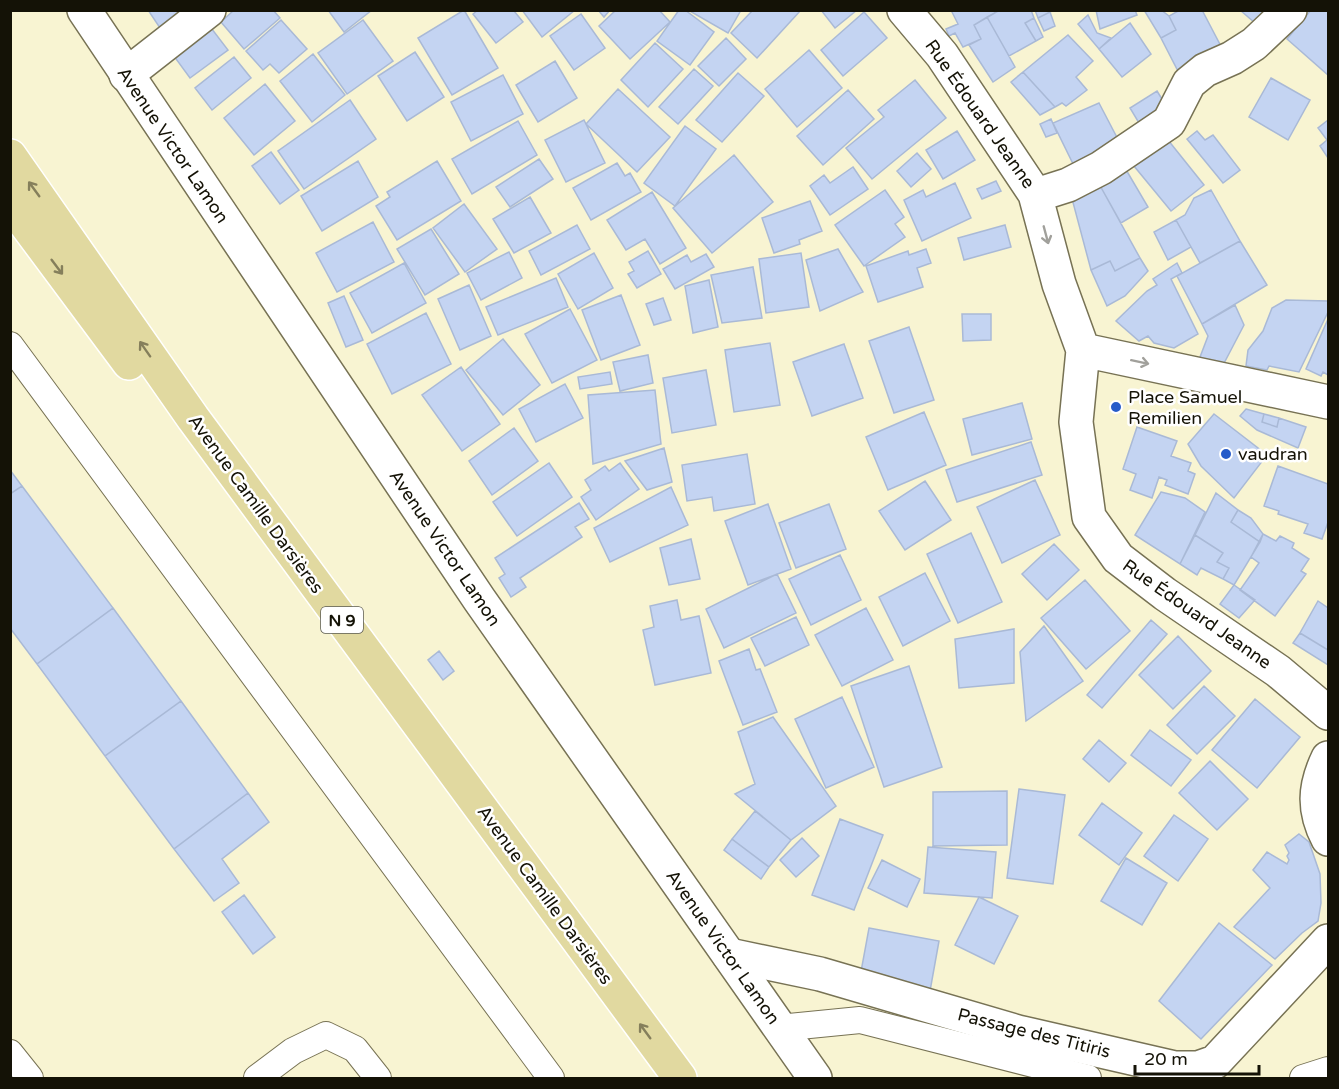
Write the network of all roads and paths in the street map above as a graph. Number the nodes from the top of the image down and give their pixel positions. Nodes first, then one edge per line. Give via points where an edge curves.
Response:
1 (84, 10) edge
2 (210, 10) edge
3 (904, 10) edge
4 (1290, 10) edge
5 (126, 75) junction
6 (10, 156) edge
7 (1035, 194) junction
8 (10, 203) edge
9 (10, 345) edge
10 (1083, 350) junction
11 (1329, 402) edge
12 (1329, 713) edge
13 (1329, 758) edge
14 (1329, 838) edge
15 (1329, 941) edge
16 (729, 955) junction
17 (779, 1028) junction
18 (10, 1053) edge
19 (1329, 1070) edge
20 (30, 1078) edge
21 (257, 1078) edge
22 (378, 1078) edge
23 (551, 1078) edge
24 (652, 1078) edge
25 (680, 1078) edge
26 (815, 1078) edge
27 (1088, 1078) edge
28 (1303, 1078) edge

1 - 5 street, Avenue Victor Lamon
2 - 5 street
3 - 7 street, Rue Édouard Jeanne via 942,55
4 - 7 street via 1254,44 1189,83 1169,122 1161,128 1101,168 1068,185
5 - 16 street, Avenue Victor Lamon via 479,599
25 -> 6 main road, Avenue Camille Darsières / N 9 via 193,418
7 -> 10 street, Rue Édouard Jeanne via 1059,284
8 -> 24 main road, Avenue Camille Darsières / N 9 via 345,652
9 - 23 lane
10 -> 11 street
10 - 12 street, Rue Édouard Jeanne via 1077,422 1089,517 1118,558 1278,671
13 - 14 street via 1316,796 1321,825
15 - 16 street, Passage des Titiris via 1215,1062 1198,1068 1175,1068 1018,1032 820,974
16 - 17 street, Avenue Victor Lamon
17 - 26 street, Avenue Victor Lamon
17 - 27 lane via 861,1020
18 - 20 lane
19 - 28 lane
21 - 22 lane via 293,1051 326,1035 355,1050

